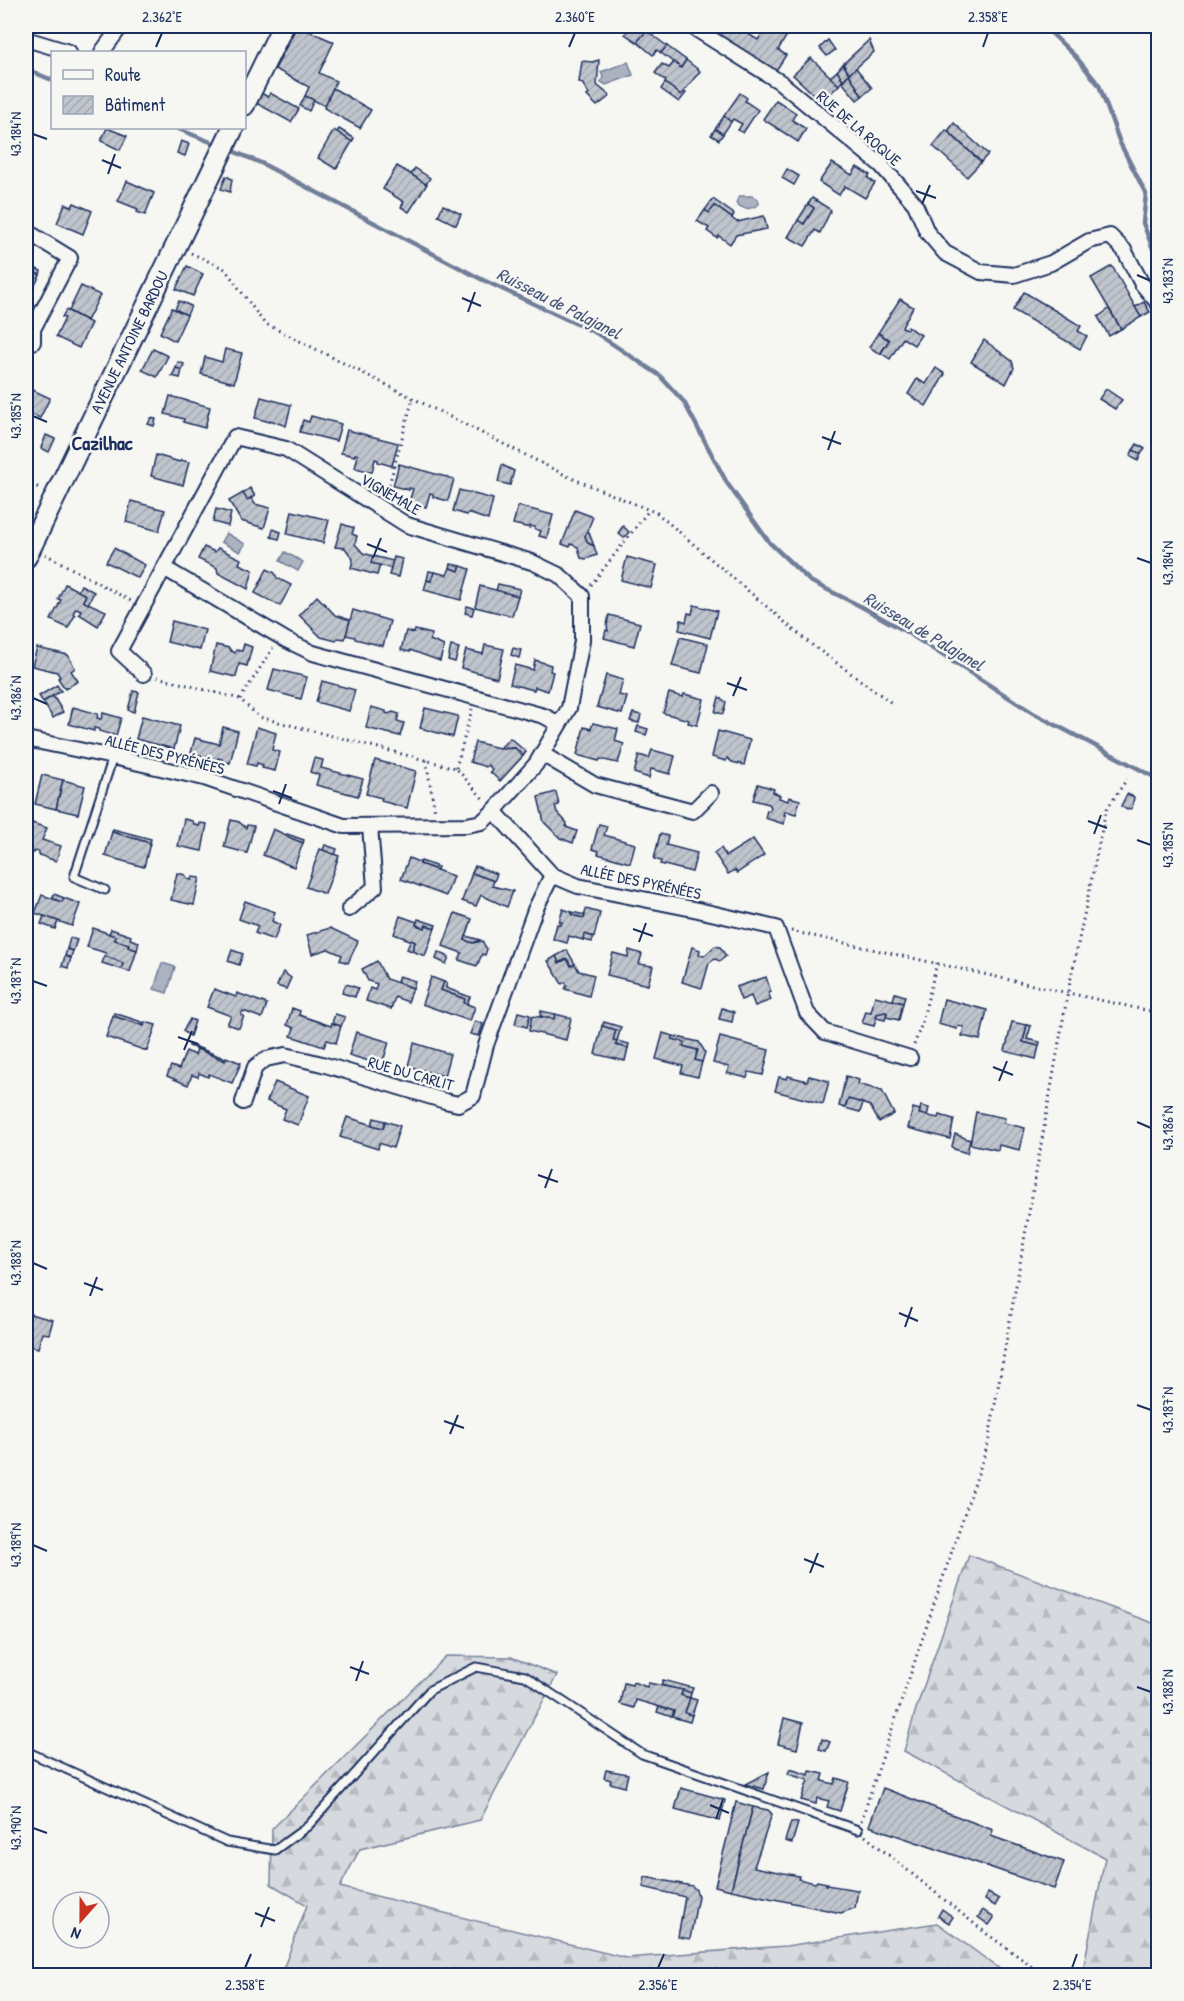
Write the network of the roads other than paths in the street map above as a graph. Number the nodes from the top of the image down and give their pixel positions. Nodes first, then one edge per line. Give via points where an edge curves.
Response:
1 (121, 26) edge
2 (284, 26) edge
3 (691, 26) edge
4 (26, 39) edge
5 (66, 51) edge
6 (103, 51) edge
7 (246, 101) edge
8 (231, 132) edge
9 (26, 231) edge
10 (1158, 303) edge
11 (33, 342) dead end
12 (28, 552) edge
13 (164, 568) junction
14 (144, 674) road end
15 (559, 724) junction
16 (26, 739) edge
17 (542, 754) junction
18 (113, 757) junction
19 (711, 793) dead end
20 (494, 811) junction
21 (370, 827) junction
22 (552, 875) junction
23 (105, 890) dead end
24 (349, 909) dead end
25 (910, 1058) road end
26 (243, 1102) dead end
27 (26, 1751) edge
28 (858, 1830) road end

1 - 6 street
2 - 7 street
3 - 10 street, RUE DE LA ROQUE via 780,82 881,165 915,204 927,231 945,253 981,272 1014,275 1051,263 1089,241 1110,236 1124,250 1142,284
4 - 5 street
8 - 12 street, AVENUE ANTOINE BARDOU
9 - 11 street via 70,258 33,329
13 - 14 street, VIGNEMALE via 119,651
13 - 15 street via 313,652 544,716
13 - 15 street, VIGNEMALE via 236,436 286,449 408,525 532,562 559,575 582,596 582,641 569,708
15 - 17 street
16 - 18 street, ALLÉE DES PYRÉNÉES
17 - 19 street via 595,785 693,811
17 - 20 street
18 - 21 street, ALLÉE DES PYRÉNÉES via 204,778 344,826
18 - 23 lane via 74,877
20 - 21 street, ALLÉE DES PYRÉNÉES via 482,822 466,825
20 - 22 street, ALLÉE DES PYRÉNÉES
21 - 24 street via 375,887
22 - 25 street, ALLÉE DES PYRÉNÉES via 578,885 777,928 807,1012 825,1032
22 - 26 street, RUE DU CARLIT via 535,910 486,1045 473,1096 458,1104 285,1055 266,1059 255,1067
27 - 28 lane via 227,1842 274,1850 308,1826 430,1690 476,1667 525,1676 642,1755

